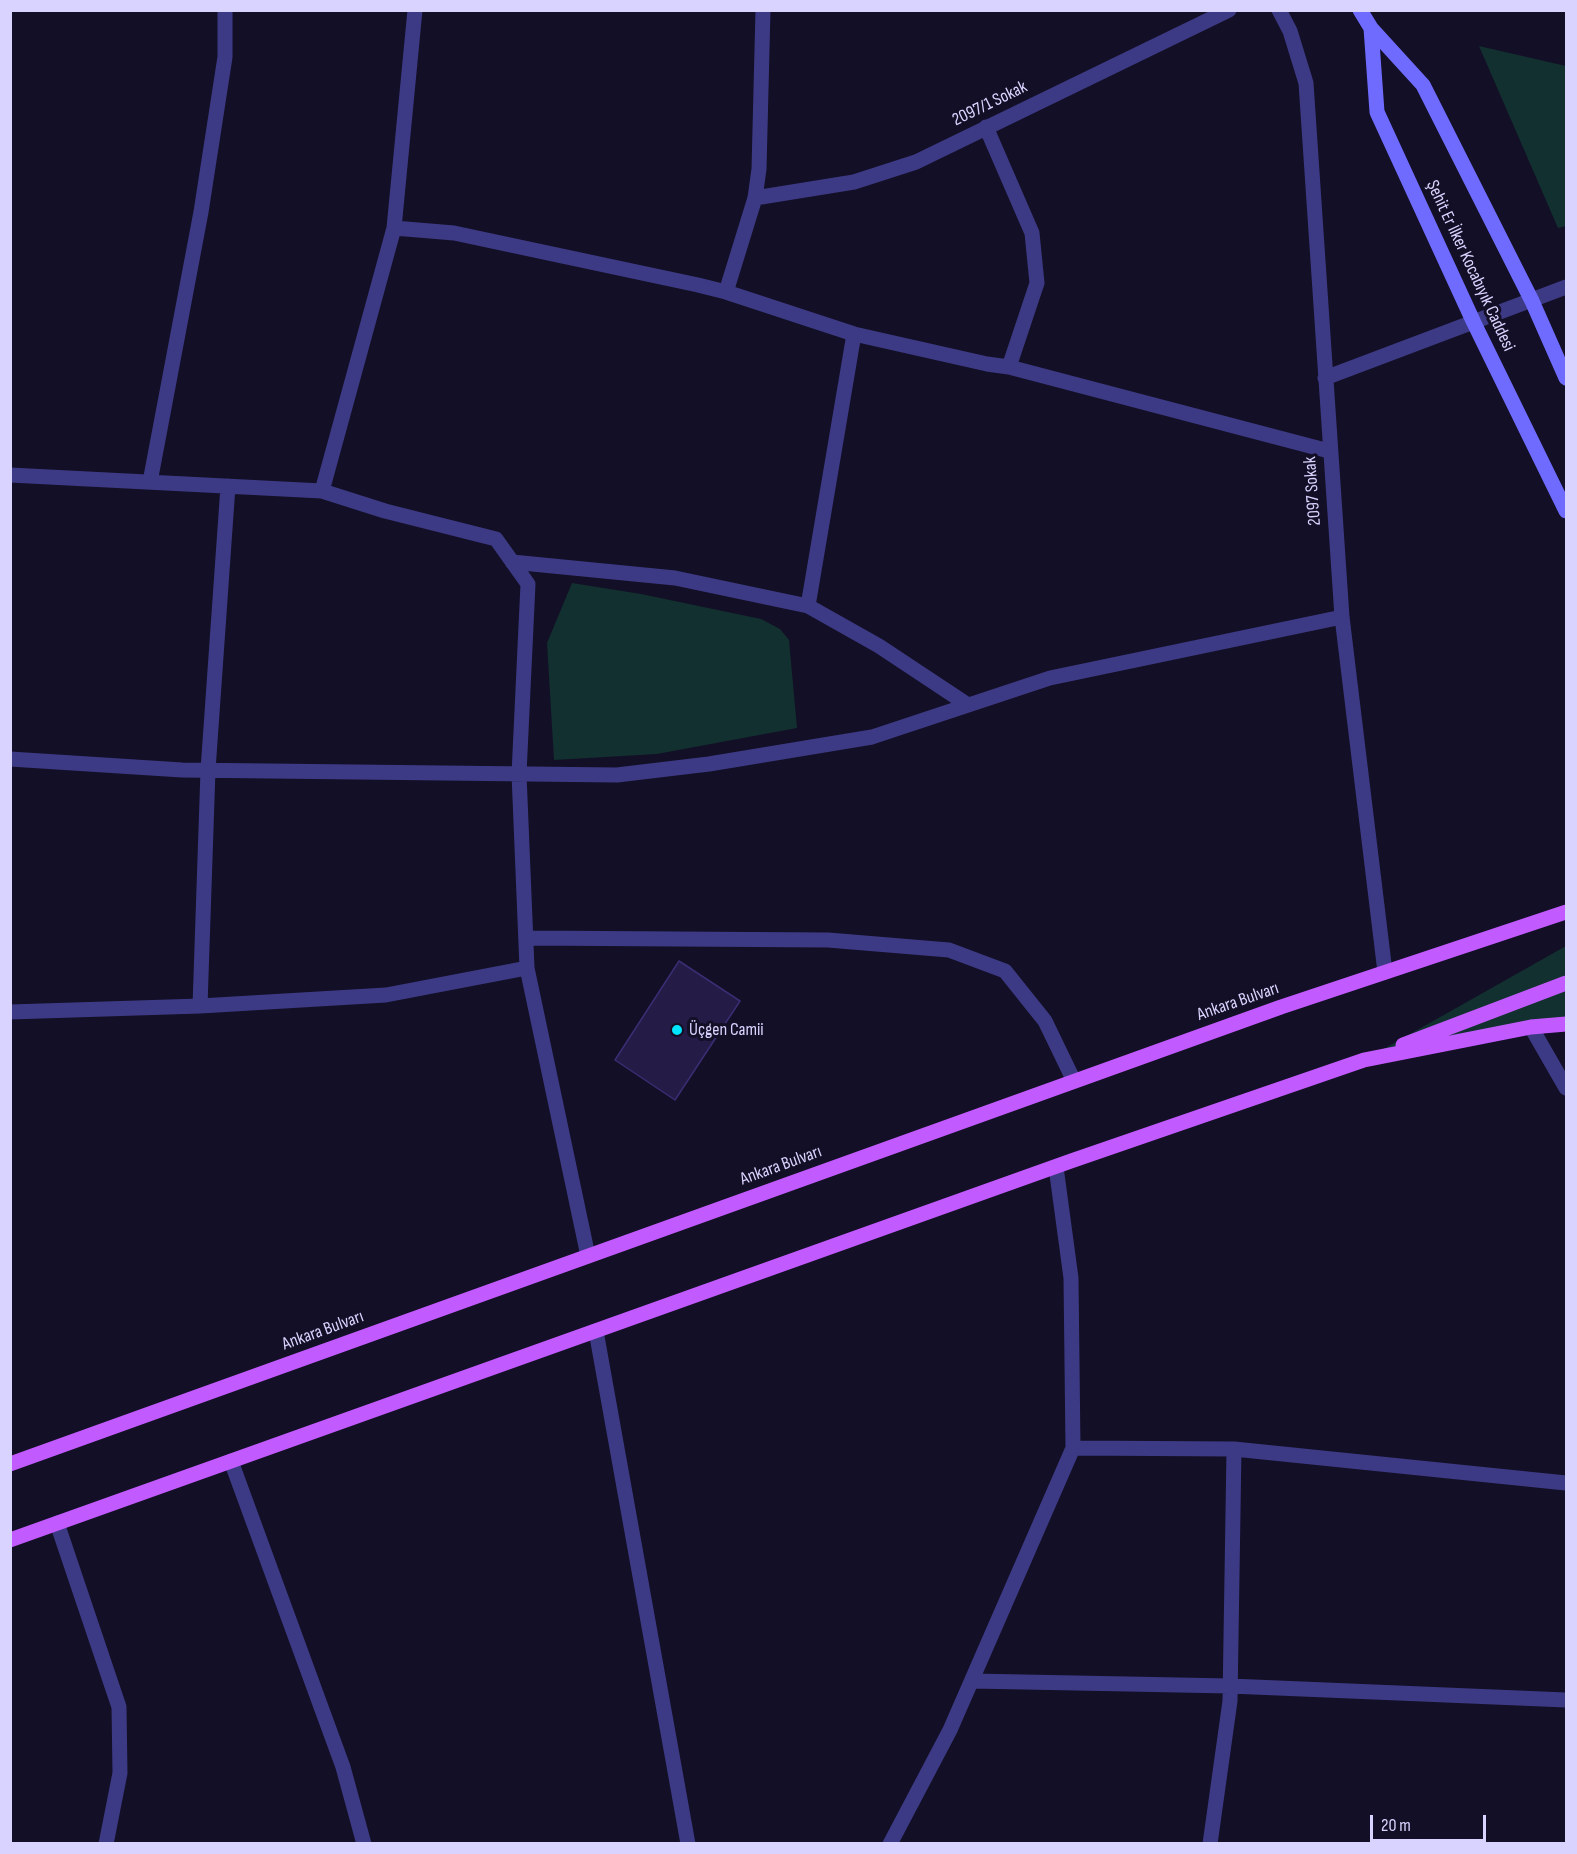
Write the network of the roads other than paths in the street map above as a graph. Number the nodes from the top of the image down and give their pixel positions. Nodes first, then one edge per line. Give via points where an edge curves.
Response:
1 (225, 10) edge
2 (415, 10) edge
3 (763, 10) edge
4 (1229, 10) edge
5 (1279, 10) edge
6 (1360, 10) edge
7 (1371, 28) junction
8 (986, 127) junction
9 (755, 198) junction
10 (394, 228) junction
11 (1566, 287) edge
12 (726, 292) junction
13 (1532, 301) junction
14 (1474, 323) junction
15 (854, 334) junction
16 (1009, 366) junction
17 (1325, 378) junction
18 (1566, 378) edge
19 (1329, 451) junction
20 (10, 475) edge
21 (150, 482) junction
22 (228, 486) junction
23 (322, 491) junction
24 (1566, 511) edge
25 (512, 562) junction
26 (808, 606) junction
27 (1341, 617) junction
28 (968, 705) junction
29 (10, 759) edge
30 (208, 770) junction
31 (519, 774) junction
32 (1566, 912) edge
33 (528, 938) junction
34 (528, 968) junction
35 (1385, 972) junction
36 (1566, 983) edge
37 (200, 1006) junction
38 (10, 1012) edge
39 (1566, 1024) edge
40 (1531, 1027) junction
41 (1364, 1060) junction
42 (1074, 1081) junction
43 (1566, 1088) edge
44 (1056, 1167) junction
45 (588, 1256) junction
46 (596, 1331) junction
47 (1073, 1448) junction
48 (1234, 1449) junction
49 (231, 1461) junction
50 (10, 1464) edge
51 (1566, 1483) edge
52 (57, 1523) junction
53 (10, 1540) edge
54 (972, 1681) junction
55 (1230, 1686) junction
56 (1566, 1700) edge
57 (106, 1844) edge
58 (364, 1844) edge
59 (687, 1844) edge
60 (890, 1844) edge
61 (1210, 1844) edge

1 - 21 street via 225,57 201,212
2 - 10 street
3 - 9 street
4 - 8 street, 2097/1 Sokak
5 - 17 street, 2097 Sokak via 1306,83
6 - 7 main road, Şehit Er İlker Kocabıyık Caddesi
7 - 13 main road, Şehit Er İlker Kocabıyık Caddesi via 1423,86
7 - 14 main road, Şehit Er İlker Kocabıyık Caddesi via 1377,112
8 - 9 street, 2097/1 Sokak via 916,162 854,182
8 - 16 street via 1032,233 1037,283
9 - 12 street
10 - 12 street via 454,233
10 - 23 street
11 - 13 street
12 - 15 street
13 - 14 street
13 - 18 main road, Şehit Er İlker Kocabıyık Caddesi
14 - 17 street
14 - 24 main road, Şehit Er İlker Kocabıyık Caddesi
15 - 16 street
15 - 26 street
16 - 19 street
17 - 19 street, 2097 Sokak
19 - 27 street, 2097 Sokak
20 - 21 street
21 - 22 street
22 - 23 street
22 - 30 street
23 - 25 street via 496,539
25 - 26 street via 675,578
25 - 31 street via 528,584
26 - 28 street via 879,646
27 - 28 street via 1050,678
27 - 35 street, 2097 Sokak
28 - 31 street via 872,737 709,764 617,775
29 - 30 street
30 - 31 street
30 - 37 street
31 - 33 street
32 - 35 main road, Ankara Bulvarı
33 - 34 street
33 - 42 street via 828,940 949,950 1005,970 1045,1022
34 - 37 street via 386,995
34 - 45 street
35 - 42 main road, Ankara Bulvarı
36 - 41 main road
37 - 38 street
39 - 40 main road
40 - 41 main road
40 - 43 street
41 - 44 main road
42 - 45 main road, Ankara Bulvarı
44 - 46 main road
44 - 47 street via 1071,1278
45 - 50 main road, Ankara Bulvarı
46 - 49 main road
46 - 59 street
47 - 48 street
47 - 54 street
48 - 51 street
48 - 55 street
49 - 52 main road
49 - 58 street via 343,1767
52 - 53 main road
52 - 57 street via 119,1707 120,1773
54 - 55 street
54 - 60 street via 951,1730
55 - 56 street
55 - 61 street

